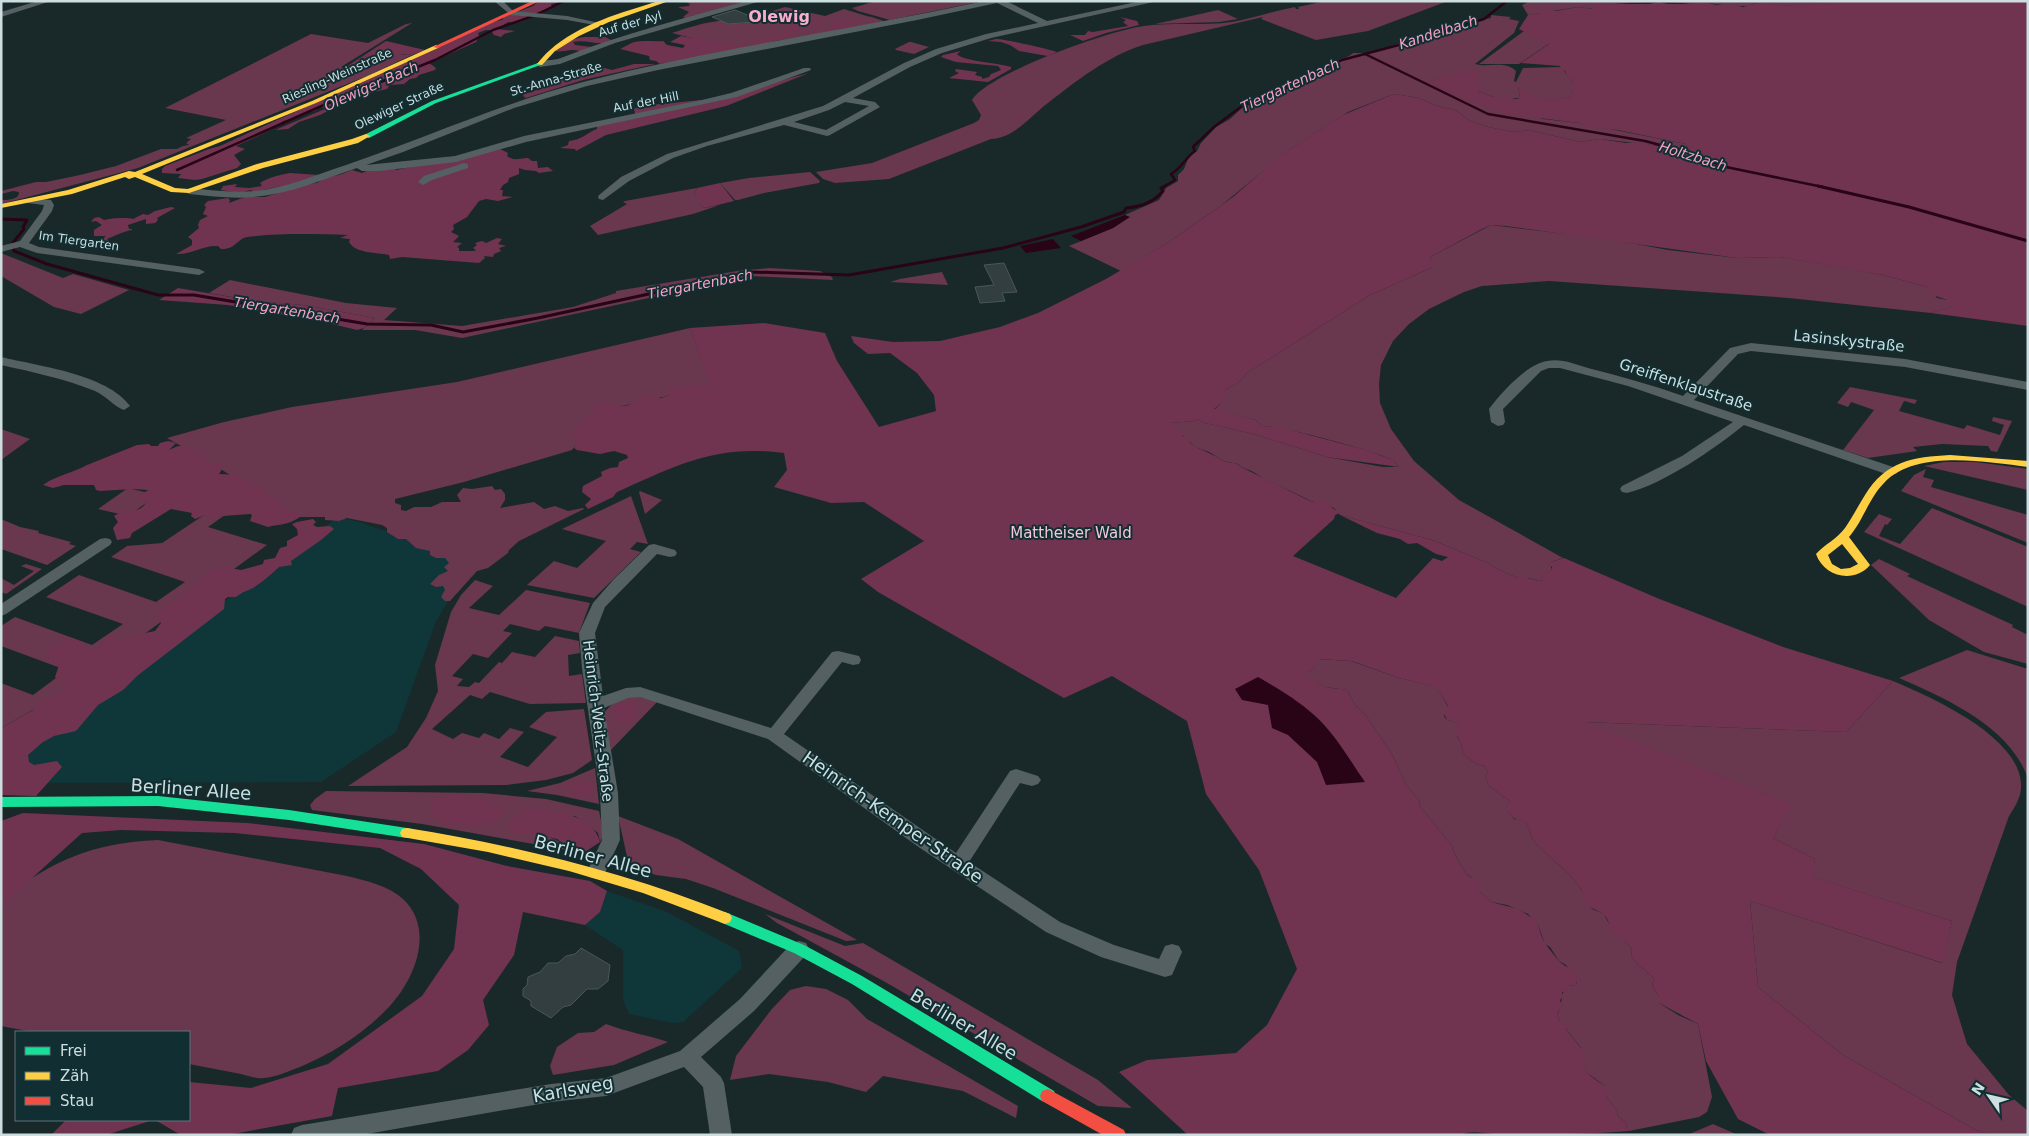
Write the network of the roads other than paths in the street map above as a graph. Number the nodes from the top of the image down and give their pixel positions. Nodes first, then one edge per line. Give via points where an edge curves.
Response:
1 (47, 1) edge
2 (498, 1) edge
3 (537, 1) edge
4 (666, 1) edge
5 (757, 1) edge
6 (998, 1) edge
7 (1154, 1) edge
8 (517, 14) junction
9 (1, 15) edge
10 (600, 24) junction
11 (1046, 24) junction
12 (540, 64) junction
13 (807, 70) dead end
14 (846, 99) junction
15 (784, 122) junction
16 (488, 150) junction
17 (353, 167) junction
18 (145, 170) junction
19 (246, 170) junction
20 (134, 174) junction
21 (177, 182) junction
22 (424, 182) dead end
23 (157, 183) junction
24 (129, 188) dead end
25 (108, 189) junction
26 (189, 191) junction
27 (604, 197) dead end
28 (32, 200) junction
29 (47, 202) junction
30 (1, 208) edge
31 (12, 246) edge
32 (199, 272) dead end
33 (1, 361) edge
34 (2028, 386) edge
35 (1686, 401) junction
36 (124, 406) dead end
37 (1742, 420) junction
38 (1498, 422) dead end
39 (2028, 464) edge
40 (1892, 471) junction
41 (1627, 489) dead end
42 (1844, 537) dead end
43 (105, 542) dead end
44 (670, 553) dead end
45 (1, 610) edge
46 (853, 660) dead end
47 (596, 705) junction
48 (774, 735) junction
49 (1032, 780) dead end
50 (1, 802) edge
51 (959, 863) junction
52 (596, 872) junction
53 (799, 948) junction
54 (1172, 952) dead end
55 (687, 1058) junction
56 (302, 1135) edge
57 (721, 1135) edge
58 (1118, 1135) edge

1 - 9 street
2 - 8 street
3 - 8 street, Riesling-Weinstraße
4 - 10 street, Olewiger Straße
5 - 12 street, Auf der Ayl
6 - 11 street, St.-Anna-Straße
6 - 17 street, St.-Anna-Straße via 595,81 511,106
7 - 11 street
8 - 10 street
8 - 18 street, Riesling-Weinstraße via 314,102
10 - 12 street, Olewiger Straße via 553,49
11 - 14 street via 939,51 907,64
12 - 19 street, Olewiger Straße via 434,102 359,140
13 - 16 street, Auf der Hill via 734,95 533,137
14 - 15 street
14 - 15 street via 875,107 828,133
15 - 27 street via 670,156 625,179
16 - 17 street, Auf der Hill via 433,163
16 - 22 street, Auf der Hill via 492,153 486,157
17 - 26 street, St.-Anna-Straße via 267,192 229,196
18 - 20 street
18 - 21 street
19 - 21 street
19 - 26 street, Olewiger Straße
20 - 23 street, St.-Anna-Straße
20 - 25 street
20 - 28 street
21 - 26 street
23 - 24 street
23 - 25 street via 131,182
23 - 26 street, St.-Anna-Straße via 178,191
25 - 29 street
28 - 29 street
28 - 30 street
29 - 30 street
29 - 31 street, Im Tiergarten via 48,211
31 - 32 street, Im Tiergarten
33 - 36 street via 90,384 111,394
34 - 35 street, Lasinskystraße via 1905,363 1751,347 1734,351
35 - 37 street, Greiffenklaustraße
35 - 38 street, Greiffenklaustraße via 1610,377 1548,364 1530,374 1498,406
37 - 40 street, Greiffenklaustraße
37 - 41 street via 1692,455
39 - 40 street via 1948,458 1910,463
40 - 42 street via 1881,479
43 - 45 street
44 - 47 street, Heinrich-Weitz-Straße via 654,548 598,606 587,633
46 - 48 street via 838,656
47 - 48 street, Heinrich-Kemper-Straße via 626,693 640,692
47 - 52 street, Heinrich-Weitz-Straße via 609,793 611,840
48 - 51 street, Heinrich-Kemper-Straße
49 - 51 street via 1016,775
50 - 52 street, Berliner Allee via 158,801 288,815 463,841
51 - 54 street, Heinrich-Kemper-Straße via 1052,927 1108,951 1165,969
52 - 53 street, Berliner Allee via 693,904
53 - 55 street, Karlsweg via 747,1005
53 - 58 street, Berliner Allee
55 - 56 street, Karlsweg via 606,1087 551,1093
55 - 57 street via 713,1083

